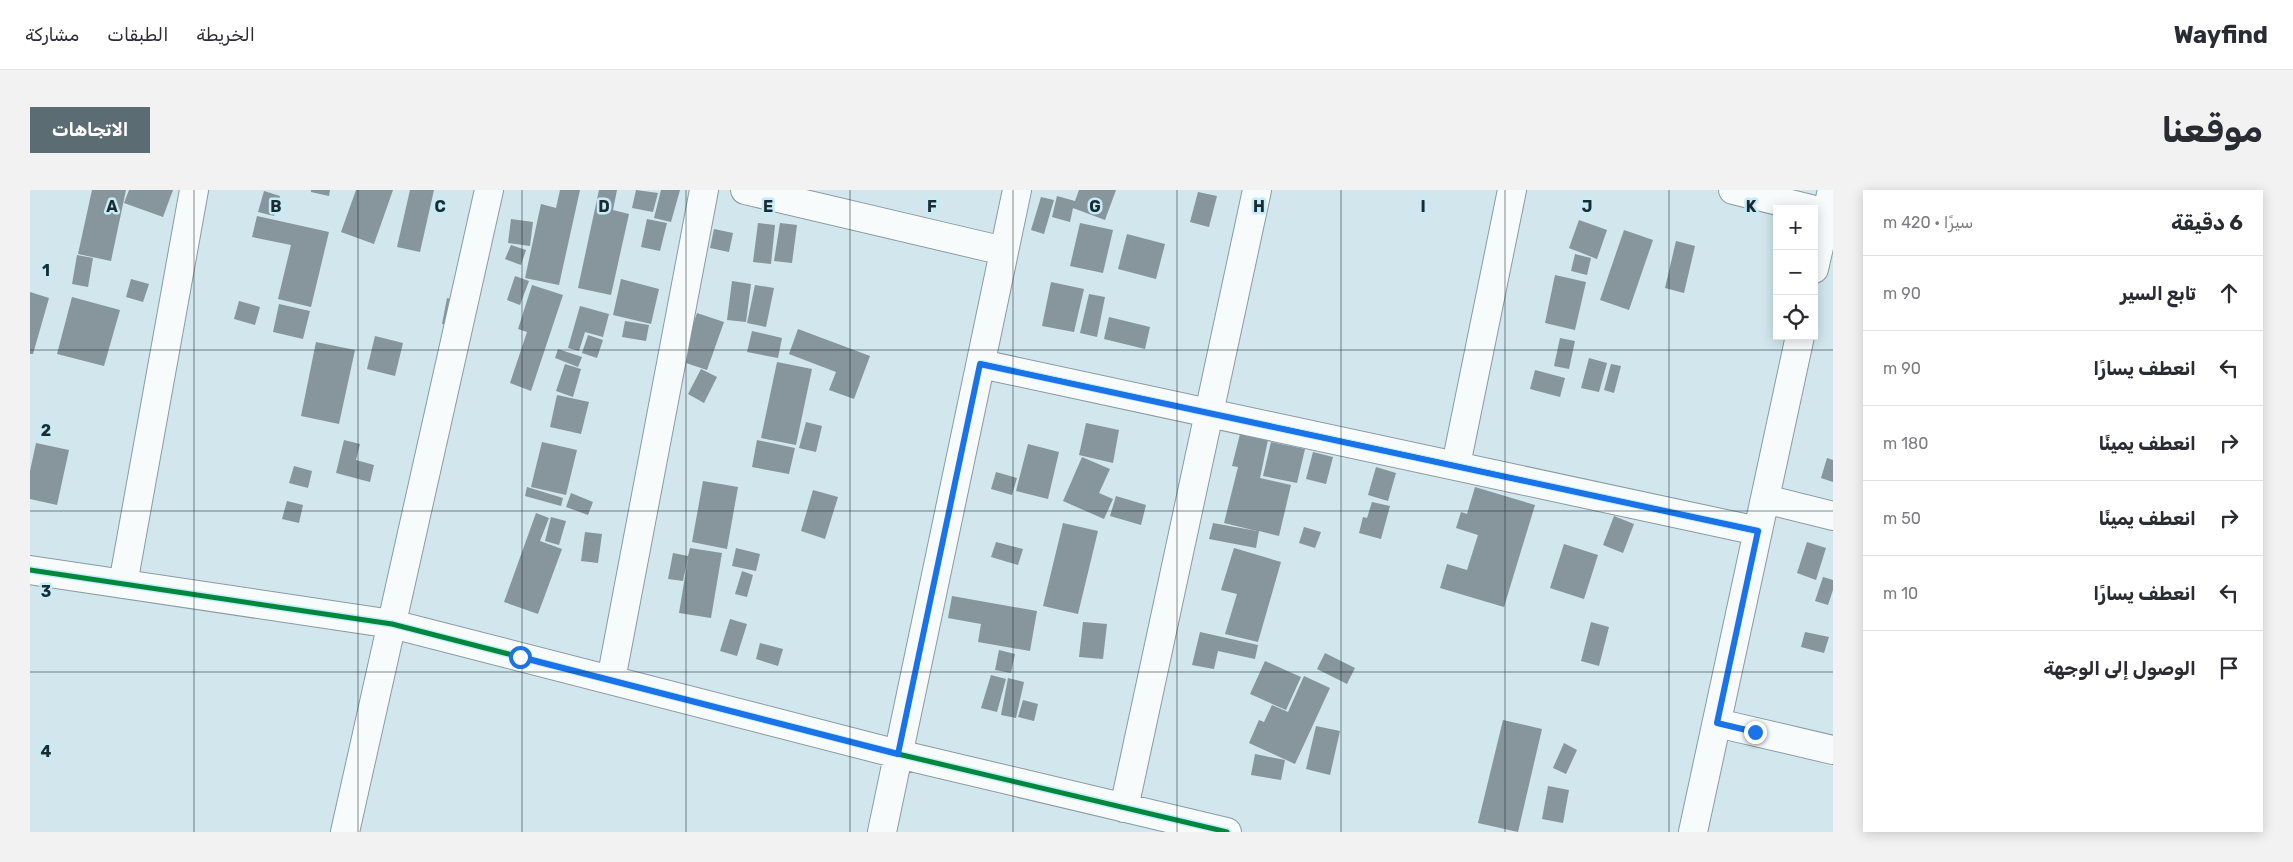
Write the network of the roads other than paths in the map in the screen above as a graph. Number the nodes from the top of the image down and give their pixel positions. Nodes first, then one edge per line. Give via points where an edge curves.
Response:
1 (194, 190) edge
2 (490, 190) edge
3 (704, 190) edge
4 (745, 190) edge
5 (1017, 190) edge
6 (1257, 190) edge
7 (1512, 190) edge
8 (1734, 190) edge
9 (1821, 205) edge
10 (1816, 250) edge
11 (1004, 251) junction
12 (1799, 340) edge
13 (980, 364) junction
14 (1209, 411) junction
15 (1456, 465) junction
16 (1765, 499) junction
17 (1833, 516) edge
18 (1758, 531) junction
19 (30, 570) edge
20 (123, 584) junction
21 (392, 624) junction
22 (611, 680) junction
23 (1717, 723) junction
24 (1833, 750) edge
25 (898, 754) junction
26 (1124, 808) junction
27 (345, 832) edge
28 (882, 832) edge
29 (1226, 832) edge
30 (1693, 832) edge

1 - 20 street
2 - 21 street
3 - 22 street
4 - 11 street
5 - 11 street
6 - 14 street
7 - 15 street
8 - 9 street
9 - 10 street
11 - 13 street
12 - 16 street
13 - 14 street
13 - 25 street
14 - 15 street
14 - 26 street
15 - 18 street
16 - 17 street
16 - 18 street
18 - 23 street
19 - 20 street
20 - 21 street
21 - 22 street
21 - 27 street
22 - 25 street
23 - 24 street
23 - 30 street
25 - 26 street
25 - 28 street
26 - 29 street

